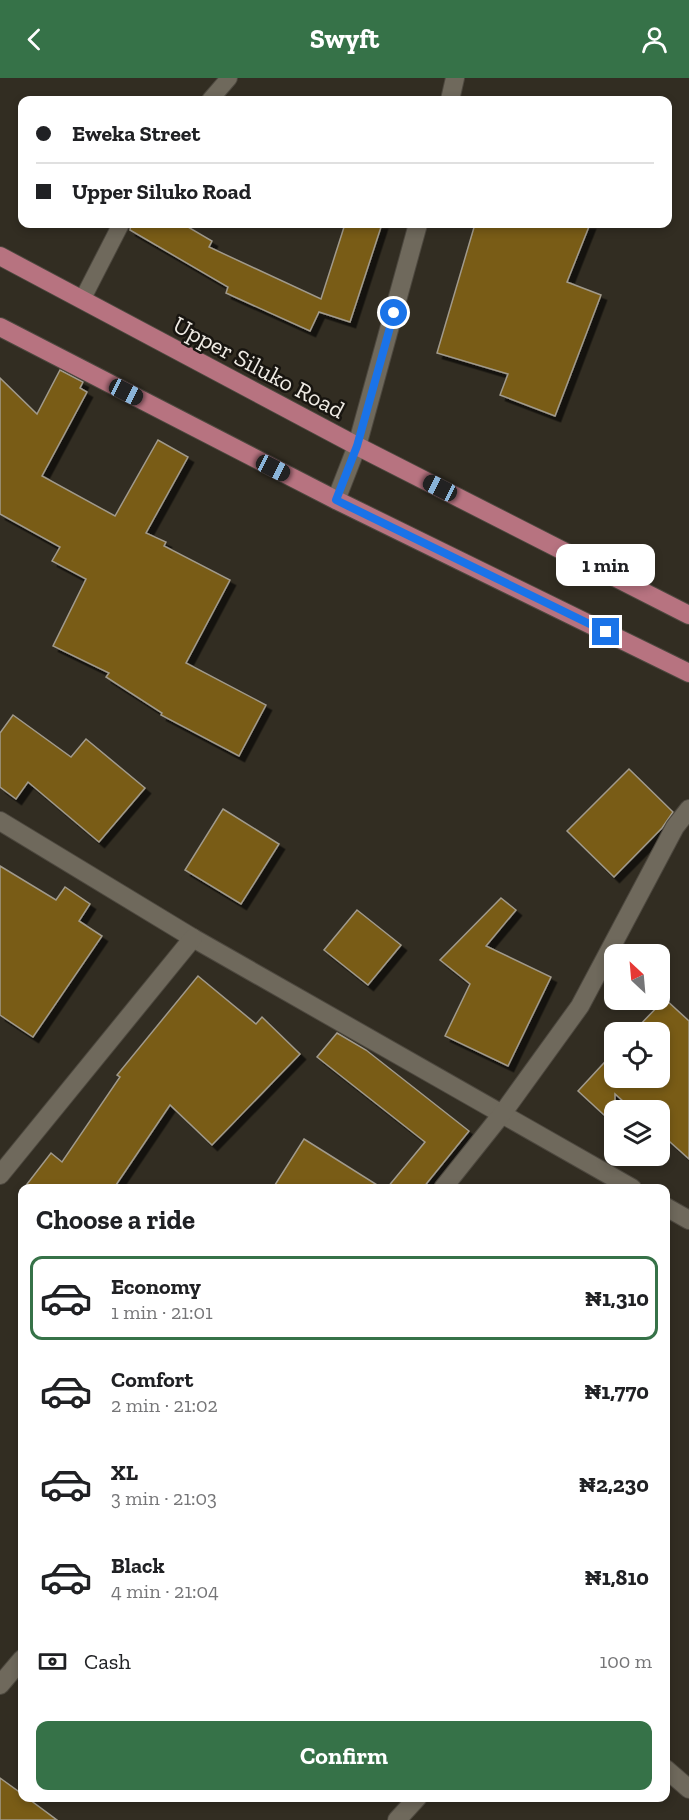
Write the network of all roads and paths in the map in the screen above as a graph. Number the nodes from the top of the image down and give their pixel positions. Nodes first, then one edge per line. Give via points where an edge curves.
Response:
1 (229, 78) edge
2 (455, 78) edge
3 (213, 96) edge
4 (451, 96) edge
5 (119, 228) edge
6 (417, 228) edge
7 (0, 256) edge
8 (82, 300) junction
9 (0, 327) edge
10 (357, 446) junction
11 (336, 500) junction
12 (689, 615) edge
13 (689, 672) edge
14 (689, 809) edge
15 (0, 820) edge
16 (193, 939) junction
17 (502, 1114) junction
18 (0, 1175) edge
19 (446, 1184) edge
20 (625, 1184) edge
21 (670, 1209) edge
22 (689, 1220) edge
23 (18, 1664) edge
24 (0, 1685) edge
25 (670, 1772) edge
26 (689, 1789) edge
27 (413, 1802) edge
28 (397, 1820) edge

1 - 3 lane
2 - 4 street
5 - 8 lane
6 - 10 street
7 - 8 main road, Upper Siluko Road
8 - 10 main road, Upper Siluko Road
9 - 11 main road
10 - 11 street
10 - 12 main road, Upper Siluko Road
11 - 13 main road
14 - 17 street via 675,827 580,1006
15 - 16 street
16 - 17 street
16 - 18 street
17 - 19 street
17 - 20 street
21 - 22 street
23 - 24 street
25 - 26 street
27 - 28 street

